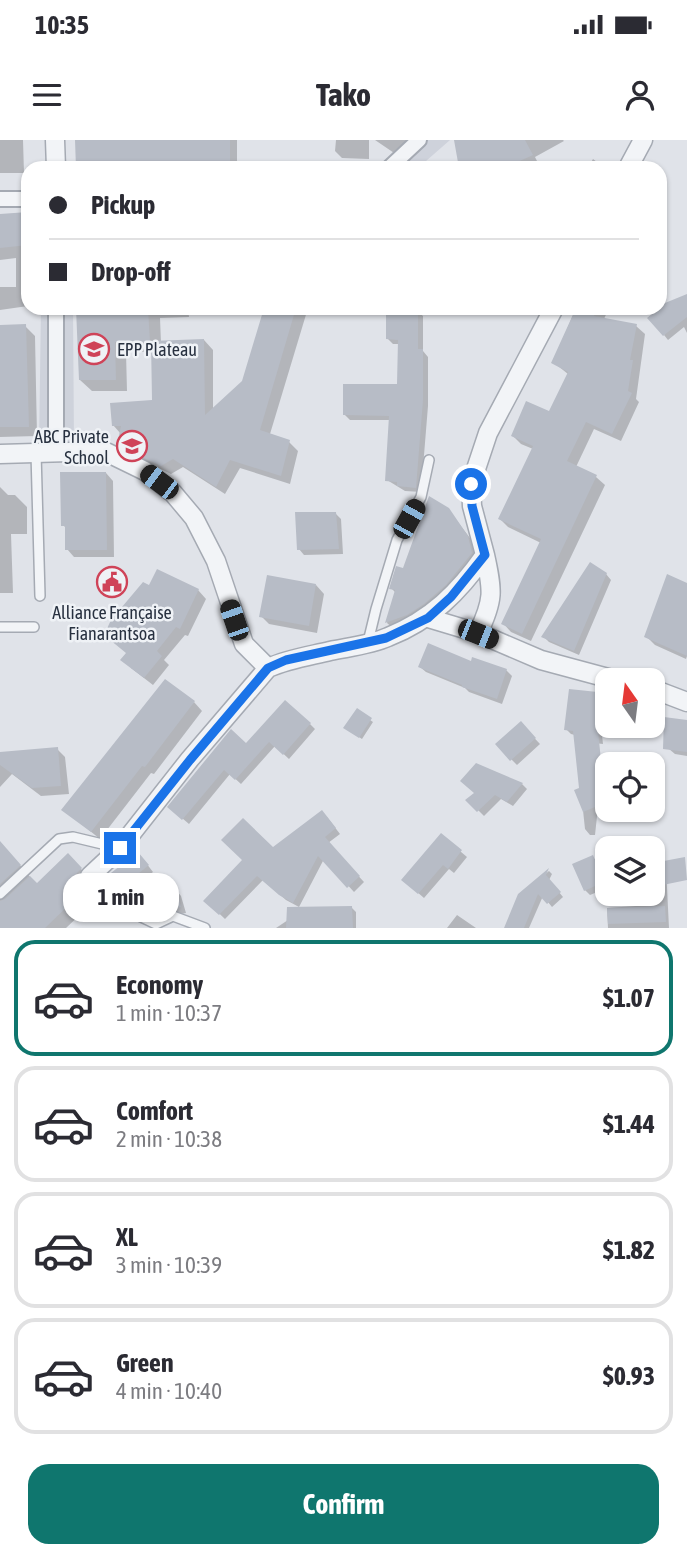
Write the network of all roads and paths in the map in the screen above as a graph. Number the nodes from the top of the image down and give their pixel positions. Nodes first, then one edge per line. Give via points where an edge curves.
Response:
1 (55, 140) edge
2 (419, 140) edge
3 (643, 140) edge
4 (55, 161) edge
5 (396, 161) edge
6 (632, 161) edge
7 (0, 199) edge
8 (21, 199) edge
9 (56, 315) edge
10 (550, 315) edge
11 (56, 452) junction
12 (36, 453) junction
13 (0, 454) edge
14 (429, 460) dead end
15 (485, 555) junction
16 (40, 596) dead end
17 (428, 618) junction
18 (0, 627) edge
19 (34, 627) dead end
20 (478, 634) junction
21 (368, 642) junction
22 (268, 668) junction
23 (595, 675) edge
24 (665, 694) edge
25 (687, 702) edge
26 (120, 848) junction
27 (89, 882) joint
28 (0, 894) edge
29 (205, 928) edge

1 - 4 street
2 - 5 street
3 - 6 street
7 - 8 street
9 - 11 street
10 - 15 street via 488,433 471,484
11 - 12 street
11 - 22 street via 104,451 145,471 173,493 194,518 216,561 244,644
12 - 13 street
12 - 16 lane
14 - 21 lane via 421,497 397,540
15 - 17 street
15 - 20 street via 492,587 490,609
17 - 20 street
17 - 21 street
18 - 19 lane
20 - 23 street via 541,660
21 - 22 street
22 - 26 street
24 - 25 street
26 - 27 street
26 - 28 lane via 73,837 59,839
27 - 29 lane via 120,907 156,924 173,916

